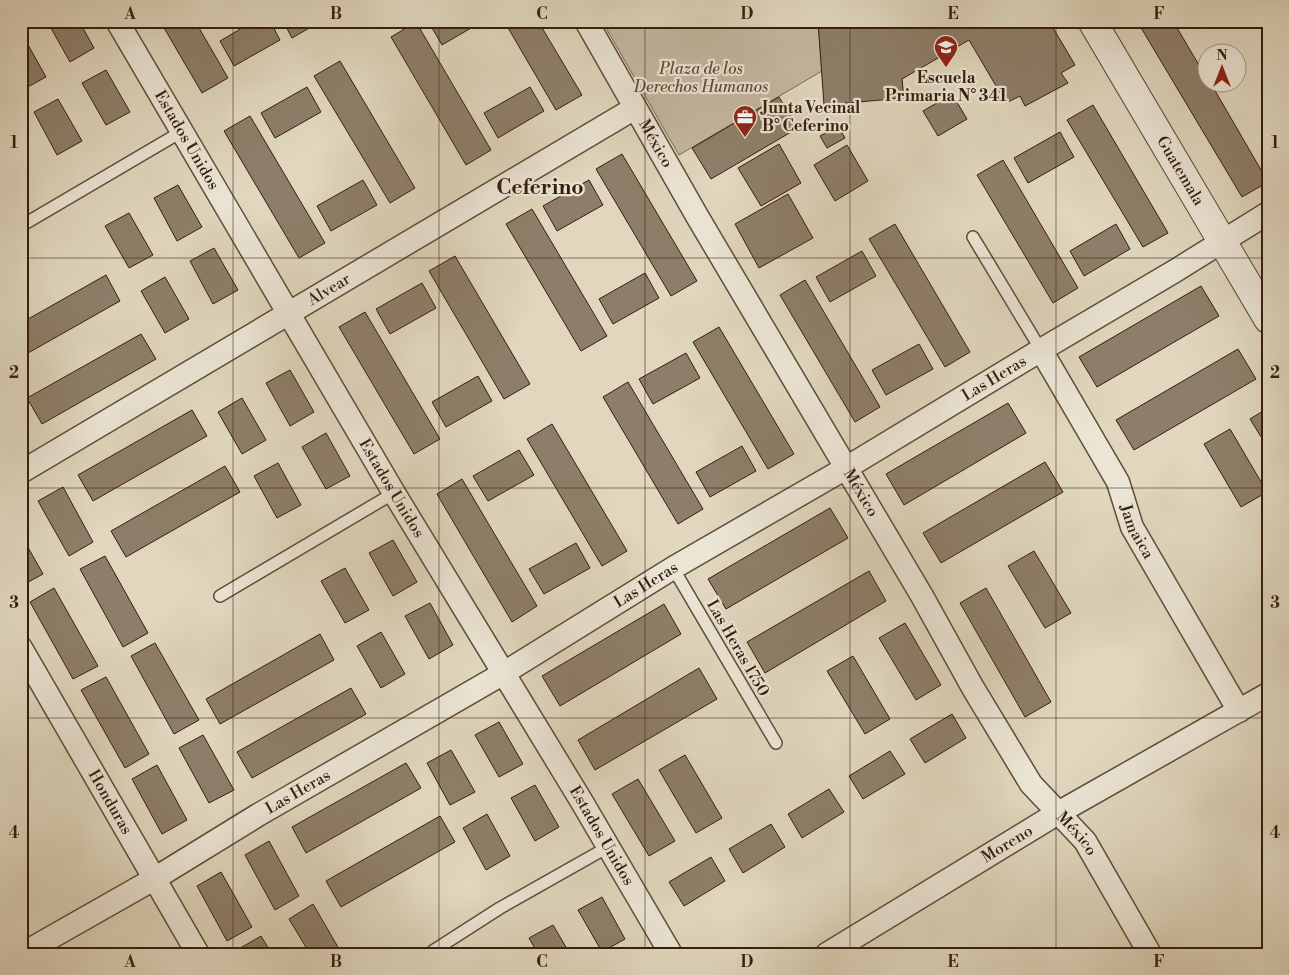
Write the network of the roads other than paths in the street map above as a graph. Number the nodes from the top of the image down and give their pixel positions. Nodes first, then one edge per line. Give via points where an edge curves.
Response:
1 (117, 21) edge
2 (586, 21) edge
3 (1092, 21) edge
4 (635, 108) junction
5 (181, 132) junction
6 (1268, 213) edge
7 (21, 226) edge
8 (973, 237) dead end
9 (1222, 242) junction
10 (289, 314) junction
11 (1268, 319) edge
12 (1040, 350) junction
13 (846, 468) junction
14 (21, 472) edge
15 (394, 493) junction
16 (673, 568) junction
17 (220, 596) dead end
18 (21, 648) edge
19 (504, 673) junction
20 (1268, 694) edge
21 (1239, 711) junction
22 (776, 744) dead end
23 (1058, 813) junction
24 (608, 847) junction
25 (154, 879) junction
26 (433, 951) dead end
27 (22, 954) edge
28 (198, 954) edge
29 (671, 954) edge
30 (827, 954) edge
31 (1150, 954) edge

1 - 5 street, Estados Unidos
2 - 4 street, México
3 - 9 street, Guatemala
4 - 10 street, Alvear
4 - 13 street, México
5 - 7 lane
5 - 10 street, Estados Unidos
6 - 9 street, Las Heras
8 - 12 lane
9 - 11 street, Guatemala
9 - 12 street, Las Heras
10 - 14 street, Alvear
10 - 15 street, Estados Unidos
12 - 13 street, Las Heras
12 - 21 street, Jamaica via 1118,482 1132,527
13 - 16 street, Las Heras
13 - 23 street, México via 1031,784
15 - 17 lane
15 - 19 street, Estados Unidos
16 - 19 street, Las Heras
16 - 22 lane, Las Heras 1750
18 - 25 street, Honduras
19 - 24 street, Estados Unidos
19 - 25 street, Las Heras
20 - 21 street, Moreno
21 - 23 street, Moreno
23 - 30 street, Moreno
23 - 31 street, México via 1085,842
24 - 26 lane via 500,908
24 - 29 street, Estados Unidos
25 - 27 street, Las Heras
25 - 28 street, Honduras

